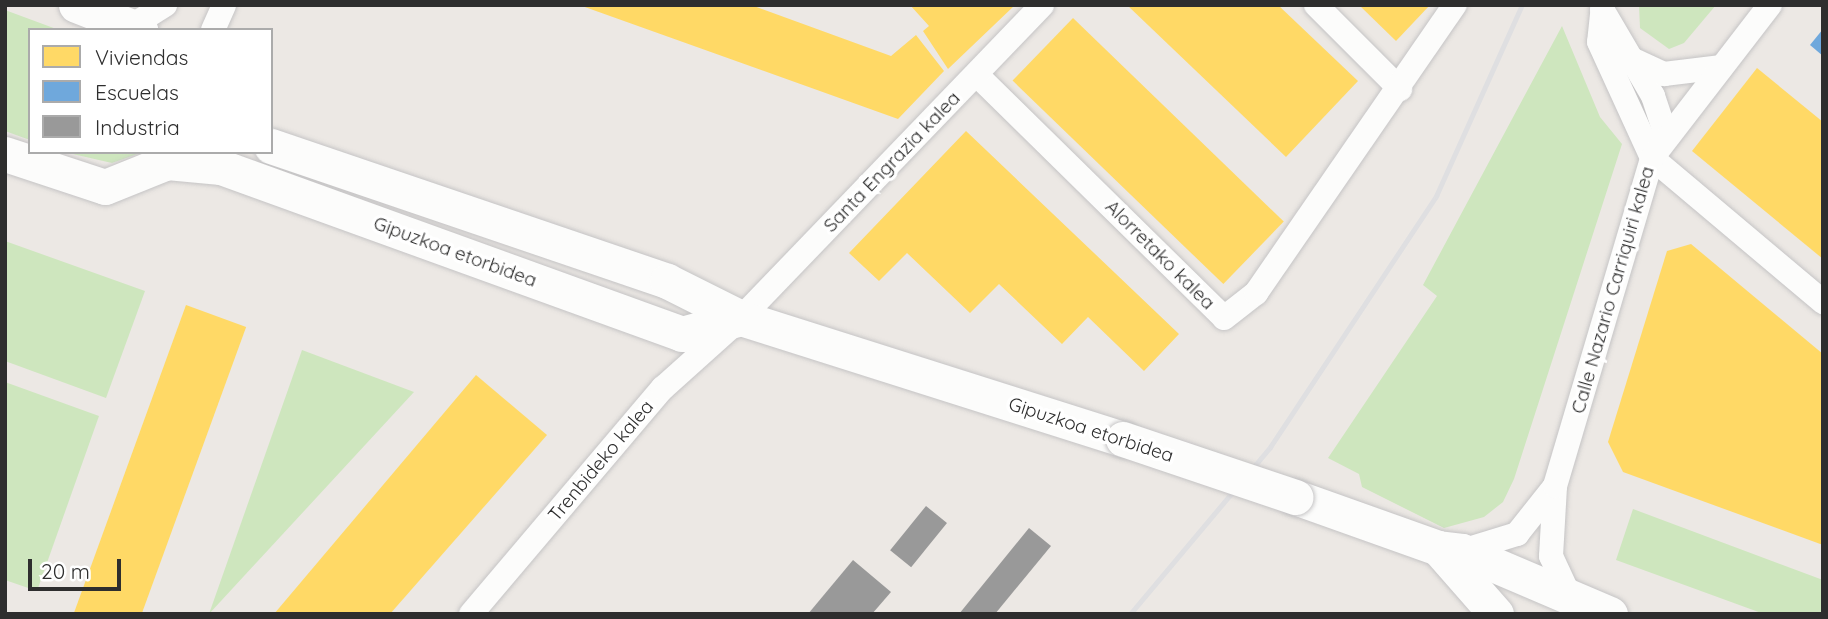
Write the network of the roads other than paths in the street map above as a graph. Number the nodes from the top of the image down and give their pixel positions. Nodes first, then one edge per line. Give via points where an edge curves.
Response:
1 (76, 5) edge
2 (165, 5) edge
3 (225, 5) edge
4 (1042, 5) edge
5 (1316, 5) edge
6 (1455, 5) edge
7 (1770, 5) edge
8 (1602, 7) edge
9 (136, 27) edge
10 (215, 28) edge
11 (1627, 57) junction
12 (1722, 67) junction
13 (977, 75) junction
14 (1400, 89) junction
15 (1666, 135) junction
16 (273, 147) edge
17 (5, 154) edge
18 (169, 157) edge
19 (1652, 158) junction
20 (1823, 302) edge
21 (741, 318) junction
22 (1555, 486) junction
23 (1450, 550) junction
24 (1590, 609) edge
25 (471, 614) edge
26 (1496, 614) edge

1 - 9 main road
2 - 9 street
3 - 10 street
4 - 13 street, Santa Engrazia kalea
5 - 14 street
6 - 14 street
7 - 12 street, Calle Nazario Carriquiri kalea
8 - 11 street
8 - 19 street via 1600,43
11 - 12 street via 1664,74
11 - 15 street via 1653,96
12 - 15 street, Calle Nazario Carriquiri kalea
13 - 14 street, Alorretako kalea via 1224,318 1256,293
13 - 21 street, Santa Engrazia kalea
15 - 19 street, Calle Nazario Carriquiri kalea
16 - 21 main road, Gipuzkoa etorbidea via 667,282
17 - 18 main road via 105,187
18 - 21 main road, Gipuzkoa etorbidea via 220,167 682,334
19 - 20 street
19 - 22 street, Calle Nazario Carriquiri kalea
21 - 23 main road, Gipuzkoa etorbidea, bridge via 1123,439
21 - 25 street, Trenbideko kalea via 663,388
22 - 23 street, Calle Nazario Carriquiri kalea via 1517,534
22 - 24 street, Calle Nazario Carriquiri kalea via 1551,556
23 - 24 main road, Gipuzkoa etorbidea
23 - 26 main road, Gipuzkoa etorbidea

